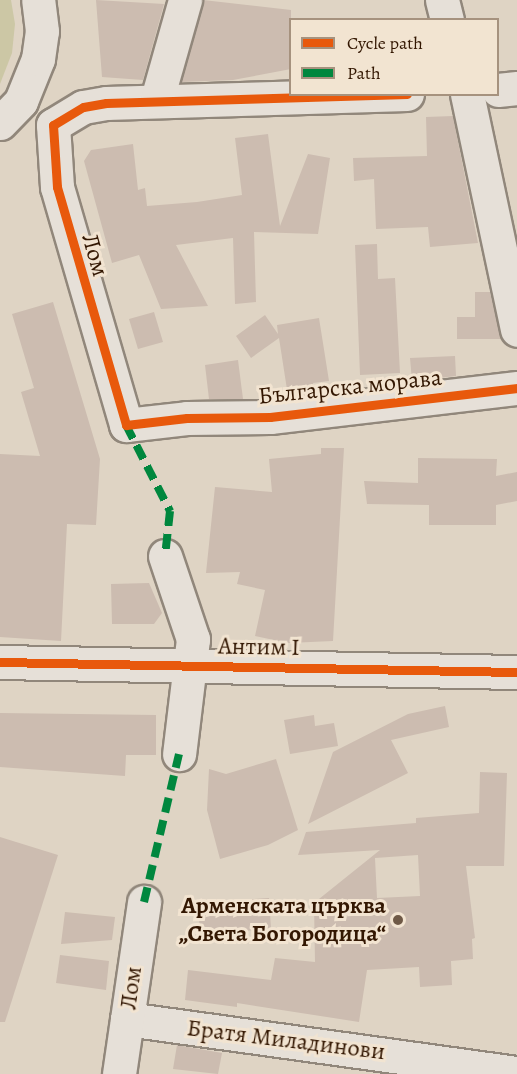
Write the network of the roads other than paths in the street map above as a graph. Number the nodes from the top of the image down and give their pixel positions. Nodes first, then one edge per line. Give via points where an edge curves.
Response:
1 (38, 0) edge
2 (185, 0) edge
3 (442, 0) edge
4 (446, 18) edge
5 (517, 88) edge
6 (499, 90) edge
7 (307, 96) edge
8 (467, 96) edge
9 (158, 99) junction
10 (0, 123) edge
11 (517, 330) edge
12 (517, 388) edge
13 (126, 425) joint
14 (165, 556) dead end
15 (0, 662) edge
16 (191, 666) junction
17 (517, 672) edge
18 (179, 754) dead end
19 (144, 902) dead end
20 (127, 1019) junction
21 (517, 1073) edge
22 (119, 1074) edge

1 - 10 street via 42,31 38,59 21,100
2 - 9 street
3 - 4 street
5 - 6 street
7 - 9 street
8 - 11 street
9 - 13 street, Лом via 82,107 53,125 57,188
12 - 13 street, Българска морава via 270,417 187,418
14 - 16 street via 193,639
15 - 16 street, Антим I
16 - 17 street, Антим I
16 - 18 street
19 - 20 street, Лом
20 - 21 street, Братя Миладинови
20 - 22 street, Лом

